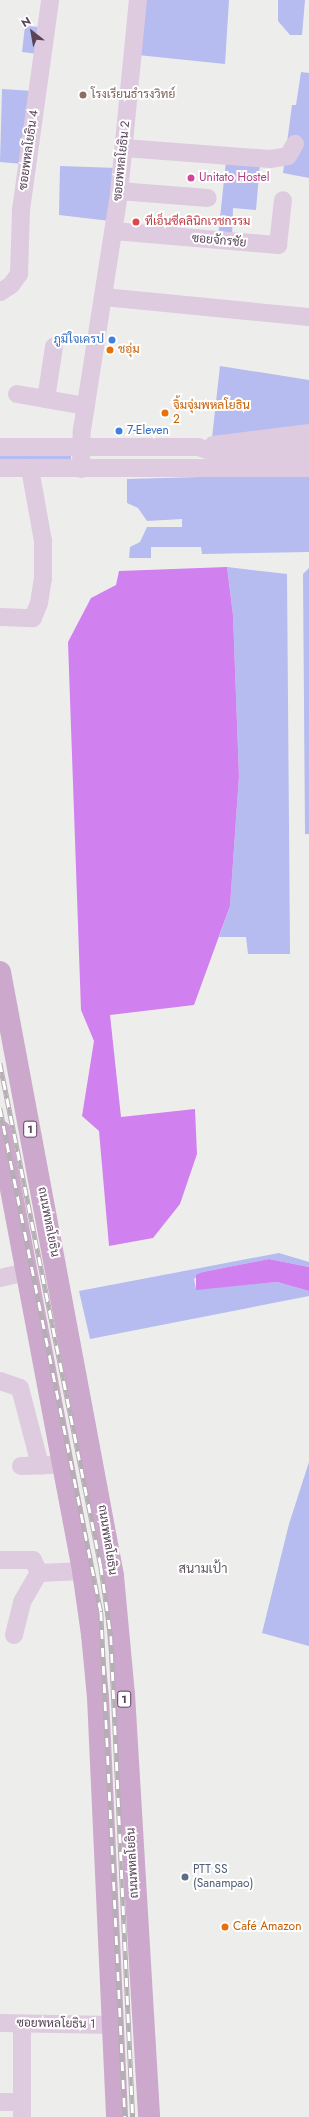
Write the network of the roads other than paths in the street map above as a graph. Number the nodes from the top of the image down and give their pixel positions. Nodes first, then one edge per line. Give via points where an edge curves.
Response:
1 (50, 0) edge
2 (138, 0) edge
3 (295, 144) dead end
4 (124, 148) junction
5 (119, 191) junction
6 (208, 198) dead end
7 (284, 200) dead end
8 (114, 231) junction
9 (0, 292) edge
10 (104, 297) junction
11 (309, 317) edge
12 (54, 347) dead end
13 (16, 394) dead end
14 (46, 399) junction
15 (86, 406) junction
16 (309, 433) edge
17 (0, 447) edge
18 (198, 447) junction
19 (81, 448) junction
20 (222, 455) junction
21 (308, 457) edge
22 (196, 466) junction
23 (0, 468) edge
24 (30, 469) junction
25 (81, 469) junction
26 (0, 617) edge
27 (0, 972) edge
28 (0, 1131) edge
29 (2, 1152) edge
30 (0, 1278) edge
31 (29, 1282) junction
32 (61, 1286) junction
33 (0, 1381) edge
34 (63, 1464) junction
35 (40, 1465) junction
36 (21, 1466) dead end
37 (0, 1560) edge
38 (84, 1570) junction
39 (39, 1573) junction
40 (14, 1635) dead end
41 (105, 1878) junction
42 (134, 1878) junction
43 (0, 2023) edge
44 (22, 2024) junction
45 (112, 2024) junction
46 (0, 2102) edge
47 (21, 2109) edge
48 (117, 2117) edge
49 (149, 2117) edge

1 - 9 street, ซอยพหลโยธิน 4 via 21,210 19,274 11,285
2 - 4 street, ซอยพหลโยธิน 2
3 - 4 street via 288,156 270,159
4 - 5 street, ซอยพหลโยธิน 2
5 - 6 street
5 - 8 street, ซอยพหลโยธิน 2
7 - 8 street, ซอยจักรชัย via 278,245
8 - 10 street, ซอยพหลโยธิน 2
10 - 11 street
10 - 15 street, ซอยพหลโยธิน 2
12 - 14 street
13 - 14 street
14 - 15 street
15 - 19 street, ซอยพหลโยธิน 2
16 - 18 street
17 - 19 street
18 - 19 street
18 - 20 street
19 - 25 street, ซอยพหลโยธิน 2
20 - 21 street
20 - 22 street
21 - 22 street
22 - 25 street
23 - 24 street
24 - 25 street
24 - 26 street via 43,541 43,579 33,618
27 - 32 main road, ถนนพหลโยธิน / 1
28 - 29 main road
29 - 31 main road
30 - 31 street
31 - 32 main road
31 - 34 main road
32 - 42 main road, ถนนพหลโยธิน / 1 via 118,1610
33 - 35 street via 20,1388
34 - 35 street
34 - 38 main road
35 - 36 street
37 - 39 street via 33,1560
38 - 39 street
38 - 41 main road via 98,1698
39 - 40 street via 22,1602
41 - 42 main road
41 - 45 main road
42 - 49 main road, ถนนพหลโยธิน / 1
43 - 44 street, ซอยพหลโยธิน 1
44 - 45 street, ซอยพหลโยธิน 1
44 - 47 street
45 - 48 main road
46 - 47 street

